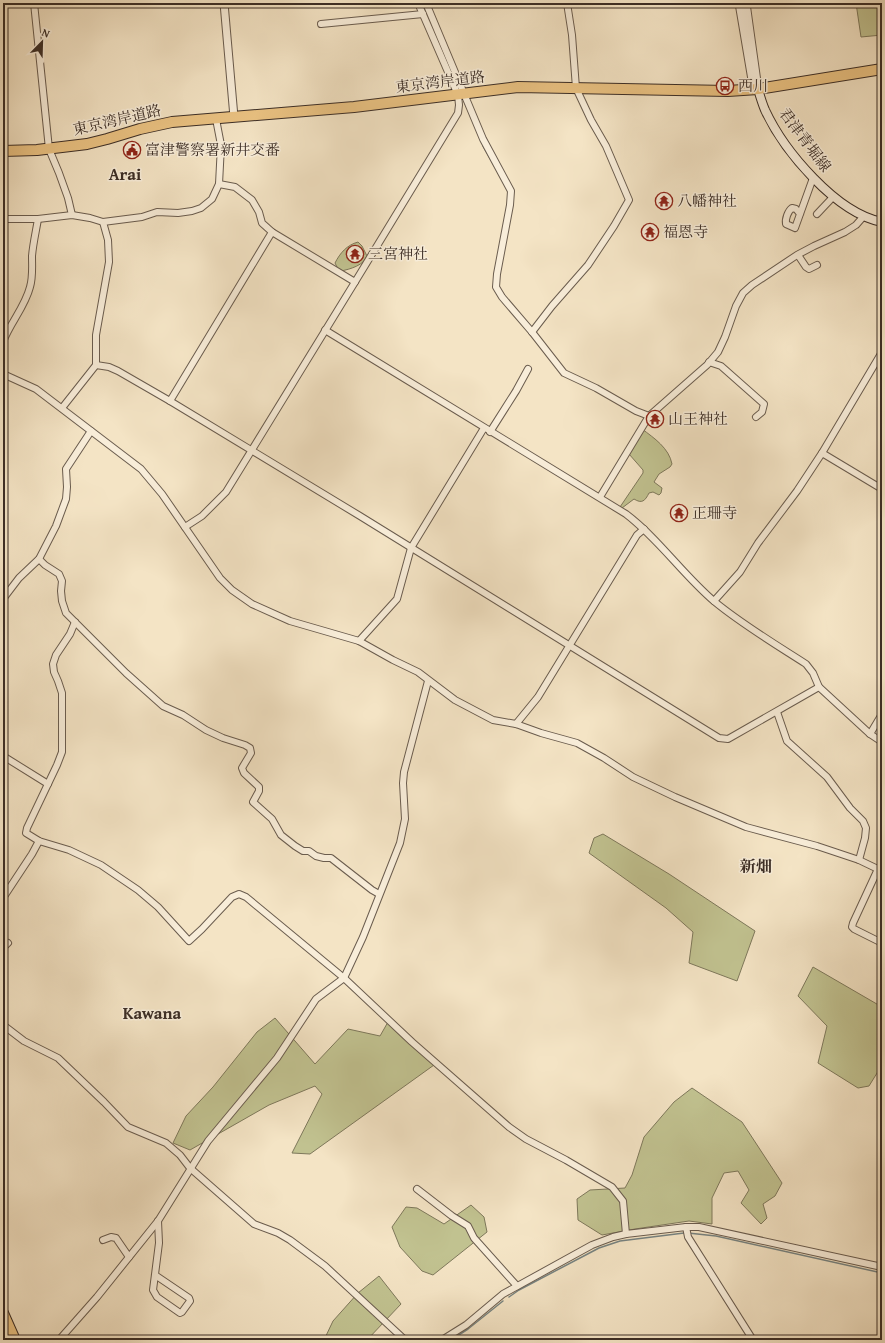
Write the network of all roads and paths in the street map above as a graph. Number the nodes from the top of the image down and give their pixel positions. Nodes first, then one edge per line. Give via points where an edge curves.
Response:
1 (34, 3) edge
2 (224, 3) edge
3 (418, 3) edge
4 (426, 3) edge
5 (567, 3) edge
6 (739, 3) edge
7 (746, 3) edge
8 (423, 14) junction
9 (321, 24) dead end
10 (882, 69) edge
11 (576, 88) junction
12 (758, 89) junction
13 (461, 94) junction
14 (234, 117) junction
15 (216, 118) junction
16 (49, 149) junction
17 (3, 151) edge
18 (813, 178) junction
19 (219, 184) junction
20 (833, 197) junction
21 (818, 211) dead end
22 (800, 214) dead end
23 (72, 215) junction
24 (863, 217) junction
25 (3, 219) edge
26 (38, 219) junction
27 (881, 221) edge
28 (103, 222) junction
29 (272, 232) junction
30 (798, 255) junction
31 (817, 265) dead end
32 (355, 282) junction
33 (325, 330) junction
34 (532, 332) junction
35 (3, 342) edge
36 (882, 352) edge
37 (709, 362) junction
38 (96, 365) junction
39 (528, 369) dead end
40 (3, 374) edge
41 (170, 401) junction
42 (62, 408) junction
43 (649, 416) junction
44 (756, 417) dead end
45 (487, 430) junction
46 (91, 431) junction
47 (252, 451) junction
48 (822, 453) junction
49 (882, 489) edge
50 (600, 497) junction
51 (185, 527) junction
52 (644, 528) junction
53 (411, 548) junction
54 (39, 559) junction
55 (3, 599) edge
56 (714, 601) junction
57 (75, 622) junction
58 (359, 641) junction
59 (570, 645) junction
60 (428, 681) junction
61 (819, 687) junction
62 (777, 712) junction
63 (882, 714) edge
64 (516, 724) junction
65 (870, 734) junction
66 (882, 742) edge
67 (3, 756) edge
68 (48, 784) junction
69 (38, 842) junction
70 (859, 860) junction
71 (880, 870) edge
72 (379, 894) junction
73 (3, 898) edge
74 (882, 943) edge
75 (344, 978) junction
76 (3, 1025) edge
77 (190, 1168) junction
78 (417, 1189) dead end
79 (158, 1221) junction
80 (686, 1231) junction
81 (626, 1234) junction
82 (104, 1240) dead end
83 (129, 1257) junction
84 (882, 1267) edge
85 (155, 1275) junction
86 (517, 1286) junction
87 (3, 1313) edge
88 (5, 1325) edge
89 (882, 1330) edge
90 (15, 1340) edge
91 (59, 1340) edge
92 (405, 1340) edge
93 (442, 1340) edge
94 (753, 1340) edge
95 (880, 1340) edge

1 - 16 street
2 - 14 street
3 - 8 street
4 - 13 street
5 - 11 street
6 - 12 street via 752,80
7 - 12 street
8 - 9 street
8 - 13 street
10 - 12 highway, 東京湾岸道路
11 - 12 highway, 東京湾岸道路 via 714,91
11 - 13 highway, 東京湾岸道路 via 518,87
11 - 34 street via 606,146 629,200 588,265
12 - 18 main road, 君津青堀線 via 764,109 775,128
13 - 14 highway, 東京湾岸道路 via 354,107
13 - 32 street via 458,113 448,131
13 - 34 street via 511,191 496,287
14 - 15 highway, 東京湾岸道路
15 - 16 highway, 東京湾岸道路 via 156,125 107,139
15 - 19 street via 221,145
16 - 17 highway, 東京湾岸道路
16 - 23 street
18 - 20 main road, 君津青堀線
18 - 22 street
19 - 28 street via 207,204 192,212 157,212 142,217
19 - 29 street via 234,186 252,200 260,212 262,223
20 - 21 street
20 - 24 main road, 君津青堀線
23 - 26 street
23 - 28 street
24 - 27 main road, 君津青堀線
24 - 30 street via 845,232
25 - 26 street
26 - 35 street via 30,286 25,302
28 - 38 street via 108,240 108,262 96,335
29 - 32 street
29 - 41 street
30 - 31 street via 809,269
30 - 37 street via 752,284 743,293 725,338
32 - 33 street
33 - 45 street
33 - 47 street
34 - 43 street via 564,373
36 - 48 street
37 - 43 street
37 - 44 street via 721,366 764,404 762,412
38 - 41 street via 118,371
38 - 42 street
39 - 45 street via 516,391
40 - 42 street via 36,389
41 - 47 street
42 - 46 street
43 - 50 street
45 - 50 street
45 - 53 street
46 - 51 street via 141,469
46 - 54 street via 66,469 66,499
47 - 51 street via 226,492 202,516
47 - 53 street
48 - 49 street
48 - 56 street via 740,572
50 - 52 street
51 - 58 street via 220,578 252,604 290,621
52 - 56 street
52 - 59 street via 637,535
53 - 58 street via 397,599
53 - 59 street
54 - 55 street via 19,578
54 - 57 street via 59,574 62,581 62,601 66,613
56 - 61 street via 806,664 814,673
57 - 68 street via 53,664 62,693 62,752
57 - 72 street via 163,706 222,738 250,748 251,753 242,768 259,787 253,802 272,818 281,834 302,851 331,858
58 - 60 street via 418,672
59 - 62 street via 719,738 728,739
59 - 64 street via 538,697
60 - 64 street via 455,700 493,720
60 - 72 street via 404,772 405,819 400,843
61 - 62 street
61 - 65 street
62 - 70 street via 787,741 827,777 863,821 866,828 865,838
63 - 65 street
64 - 70 street via 577,743 633,778 746,827
65 - 66 street
67 - 68 street
68 - 69 street via 26,833
69 - 73 street
69 - 75 street via 69,850 101,865 158,907 189,941 232,897 239,894 246,897
70 - 71 street
71 - 74 street via 852,927
72 - 75 street
75 - 77 street via 316,999 277,1058 208,1141
75 - 81 street via 509,1127 612,1187 622,1201
76 - 77 street via 24,1041 58,1058 128,1127 166,1142
77 - 79 street
77 - 92 street via 254,1224 290,1240 325,1266
78 - 86 street via 468,1226 474,1238
79 - 83 street
79 - 85 street via 159,1244
80 - 81 street
80 - 84 street via 711,1229
80 - 94 street
81 - 86 street via 592,1245
82 - 83 street via 111,1236 116,1238
83 - 91 street
85 - 85 street via 154,1294 182,1312 190,1301 189,1298
86 - 93 street
87 - 88 highway
88 - 90 highway
89 - 95 street

